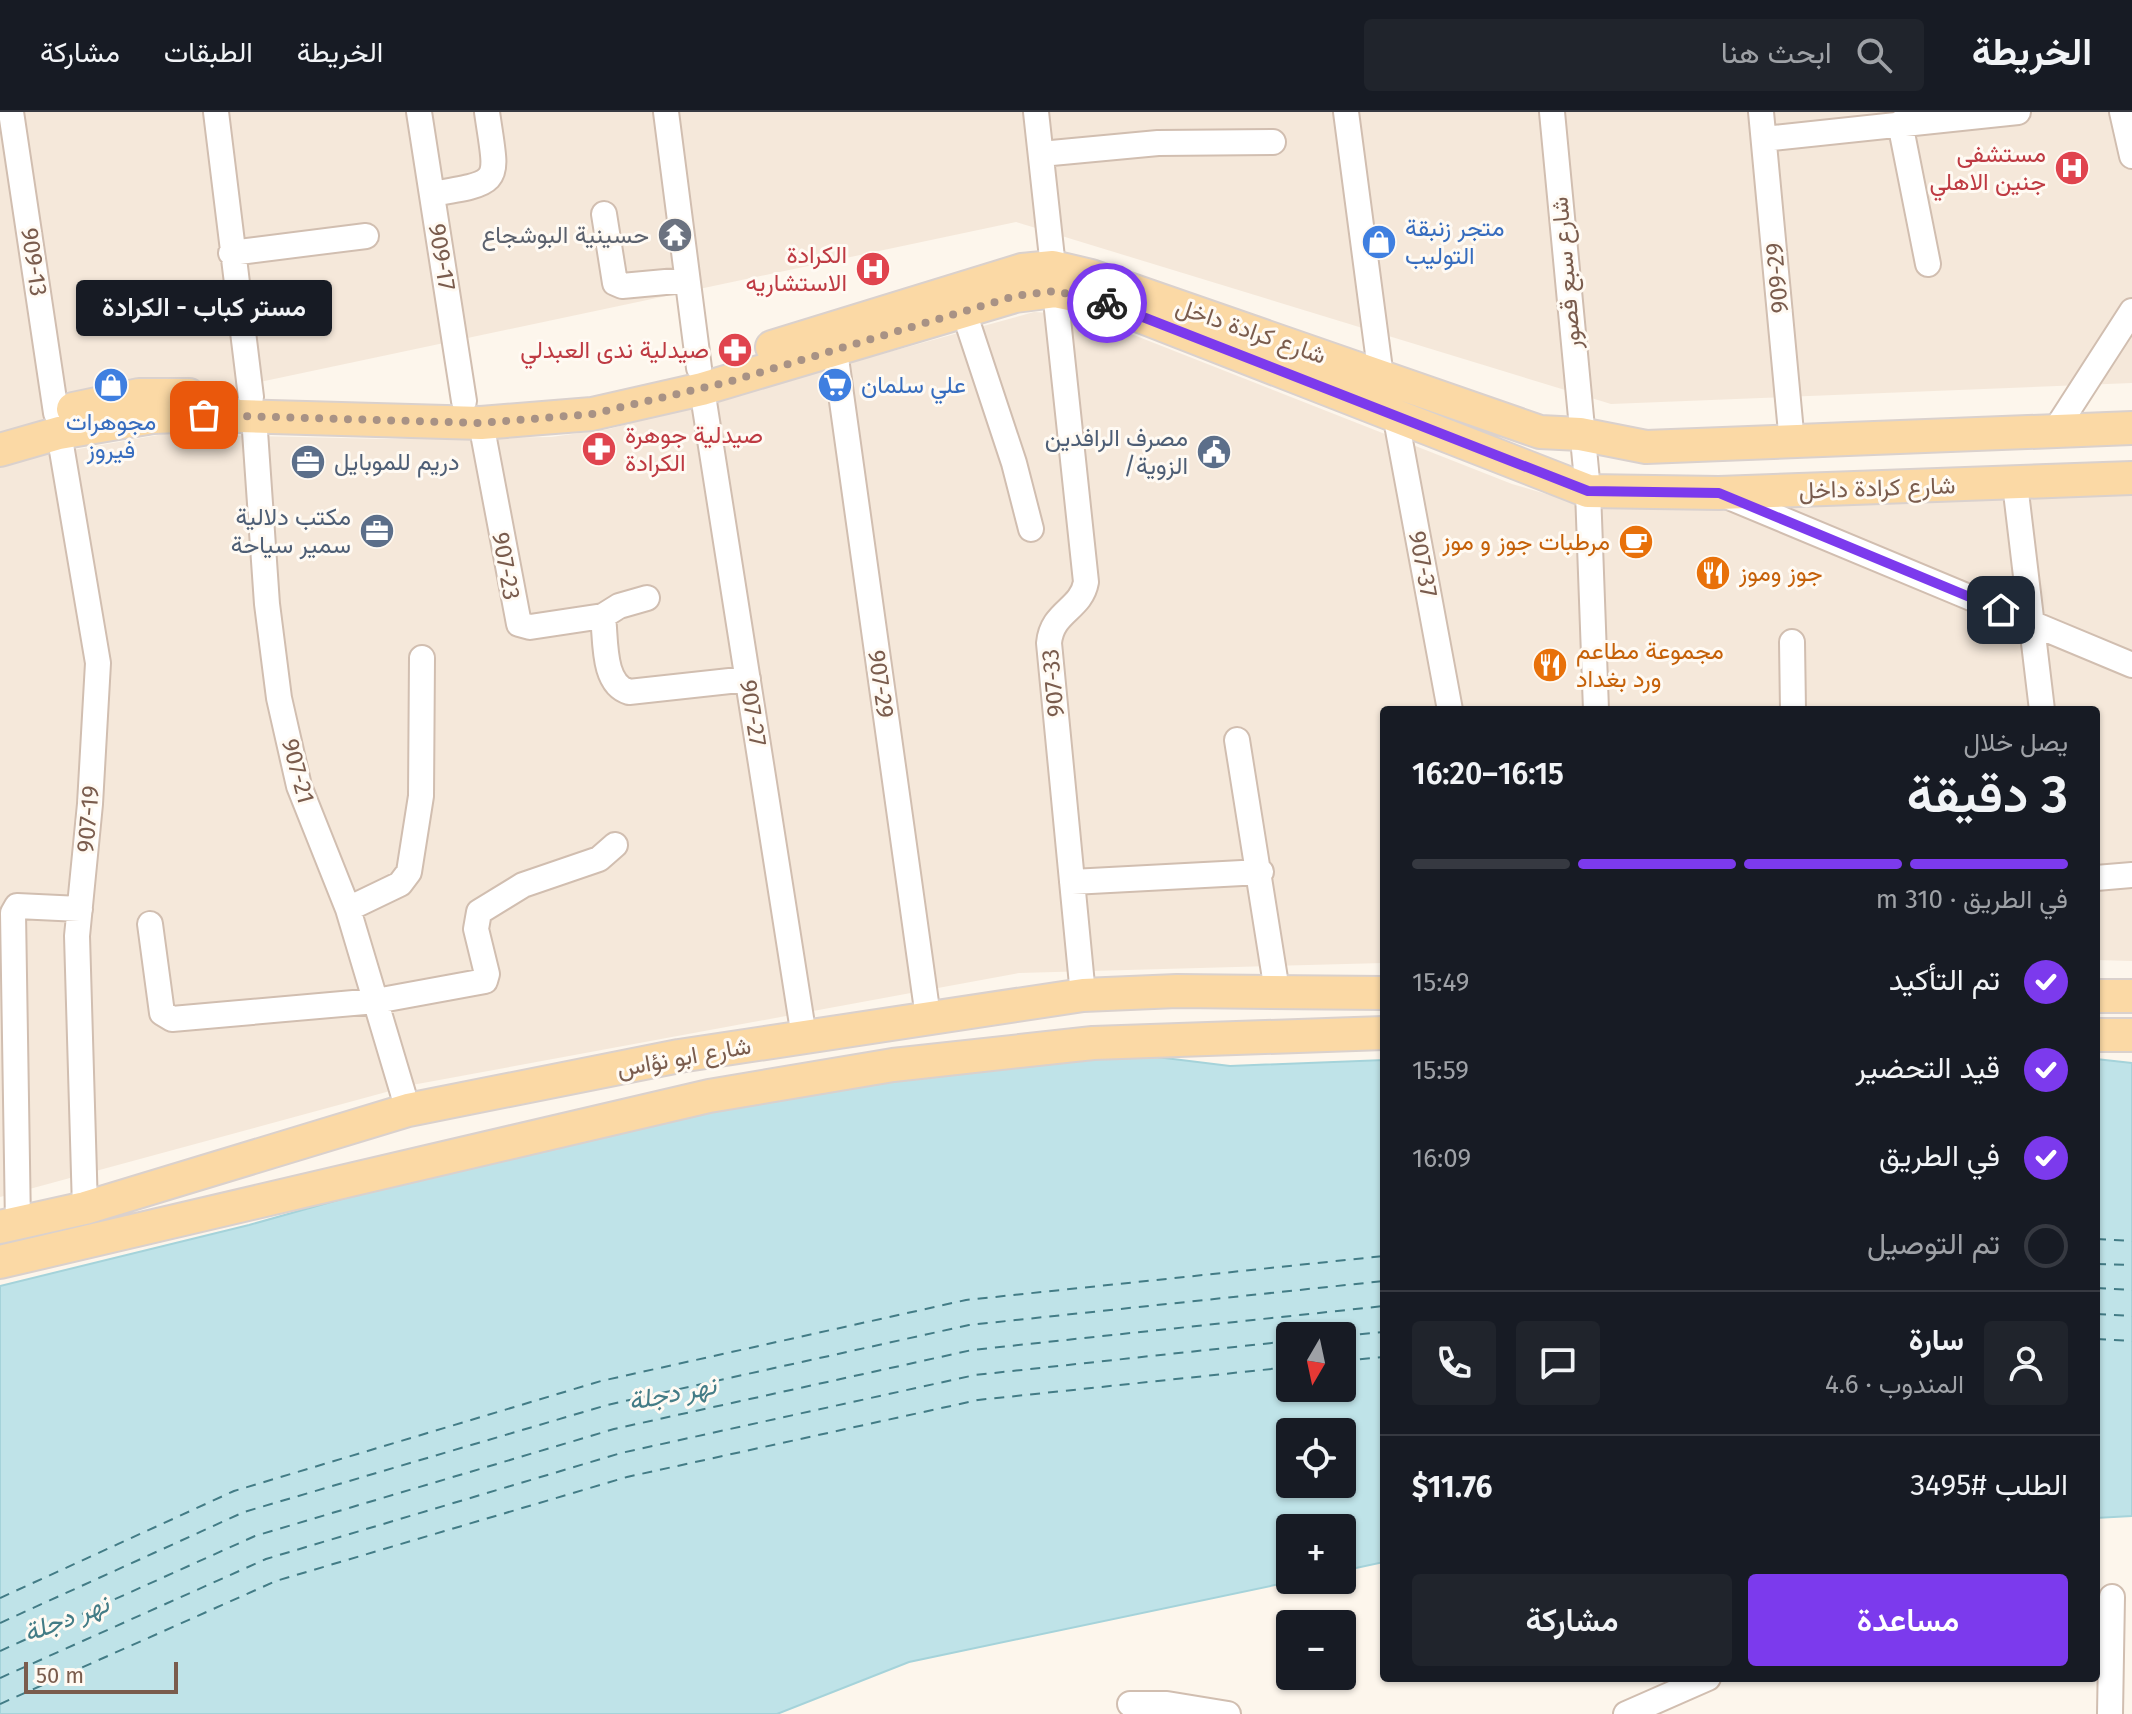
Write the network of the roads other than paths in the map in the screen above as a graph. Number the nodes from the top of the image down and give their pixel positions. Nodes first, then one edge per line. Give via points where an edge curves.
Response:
1 (11, 112) edge
2 (216, 112) edge
3 (419, 112) edge
4 (487, 112) edge
5 (666, 112) edge
6 (1036, 112) edge
7 (1346, 112) edge
8 (1552, 112) edge
9 (1761, 112) edge
10 (2018, 112) edge
11 (2122, 112) edge
12 (1900, 123) junction
13 (1764, 139) junction
14 (1273, 142) dead end
15 (1041, 154) junction
16 (2132, 156) edge
17 (432, 194) junction
18 (604, 214) dead end
19 (366, 236) dead end
20 (231, 253) junction
21 (1928, 264) dead end
22 (1054, 279) junction
23 (687, 280) junction
24 (2132, 311) edge
25 (964, 312) junction
26 (835, 351) junction
27 (1381, 377) junction
28 (700, 379) junction
29 (253, 407) junction
30 (473, 412) junction
31 (1396, 419) junction
32 (58, 423) junction
33 (0, 428) edge
34 (2132, 428) edge
35 (2054, 432) junction
36 (1580, 434) junction
37 (1792, 443) junction
38 (0, 450) edge
39 (2132, 478) edge
40 (2015, 484) junction
41 (1588, 491) junction
42 (1719, 493) junction
43 (1031, 529) dead end
44 (647, 598) dead end
45 (603, 616) junction
46 (2029, 622) junction
47 (1792, 642) dead end
48 (422, 658) dead end
49 (2132, 665) edge
50 (748, 679) junction
51 (1449, 706) edge
52 (1596, 706) edge
53 (1793, 706) edge
54 (2041, 706) edge
55 (1237, 740) dead end
56 (615, 845) dead end
57 (1261, 872) junction
58 (2132, 875) edge
59 (2100, 878) edge
60 (1072, 882) junction
61 (80, 909) junction
62 (348, 909) junction
63 (150, 924) dead end
64 (1277, 991) junction
65 (1380, 993) edge
66 (1083, 995) junction
67 (2100, 996) edge
68 (2132, 996) edge
69 (376, 1001) junction
70 (928, 1017) junction
71 (1380, 1033) edge
72 (2100, 1035) edge
73 (2132, 1035) edge
74 (804, 1037) junction
75 (408, 1110) junction
76 (85, 1208) junction
77 (9, 1226) edge
78 (0, 1262) edge
79 (2113, 1597) edge
80 (1699, 1682) edge
81 (1130, 1704) dead end
82 (1228, 1714) edge
83 (1626, 1714) edge
84 (2110, 1714) edge

1 - 32 street, 909-13
2 - 20 street, 907-21
3 - 17 street, 909-17
4 - 17 street via 493,177 482,186
5 - 23 street, 907-27
6 - 15 street, 907-33
7 - 27 street
8 - 36 street, شارع سبع قصور
9 - 13 street, 909-29
10 - 12 street
11 - 16 street
12 - 13 street
12 - 21 street
13 - 37 street, 909-29
14 - 15 street via 1158,143
15 - 22 street, 907-33
17 - 30 street, 909-17
18 - 23 street via 615,283
19 - 20 street
20 - 29 street, 907-21
22 - 25 main road, شارع كرادة داخل
22 - 27 main road, شارع كرادة داخل via 1091,276
22 - 28 main road, شارع كرادة داخل via 1022,270
22 - 31 main road, شارع كرادة داخل
22 - 60 street, 907-33 via 1086,582 1080,599 1053,623 1049,643
23 - 28 street, 907-27
24 - 35 street
25 - 26 main road, شارع كرادة داخل
25 - 43 street
26 - 28 main road, شارع كرادة داخل
26 - 70 street, 907-29
27 - 36 main road, شارع كرادة داخل via 1540,432
28 - 30 main road, شارع كرادة داخل via 592,414
28 - 50 street, 907-27
29 - 30 main road, شارع كرادة داخل
29 - 32 main road, شارع كرادة داخل
29 - 62 street, 907-21 via 279,698 299,786
30 - 45 street, 907-23 via 519,624 530,627
31 - 41 main road, شارع كرادة داخل
31 - 51 street, 907-37
32 - 33 main road, شارع كرادة داخل
32 - 38 main road, شارع كرادة داخل
32 - 61 street, 907-19 via 98,663
34 - 35 main road, شارع كرادة داخل
35 - 37 main road, شارع كرادة داخل
36 - 37 main road, شارع كرادة داخل via 1646,447
36 - 41 street, شارع سبع قصور
39 - 40 main road, شارع كرادة داخل
40 - 42 main road, شارع كرادة داخل
40 - 46 street
41 - 42 main road, شارع كرادة داخل
41 - 52 street, شارع سبع قصور
42 - 46 street
44 - 45 street
45 - 50 street via 610,677 619,689
46 - 49 street
46 - 54 street
47 - 53 street
48 - 62 street via 421,796 409,872 400,884
50 - 74 street, 907-27
55 - 57 street
56 - 69 street via 599,859 523,885 479,912 476,929 485,981
57 - 60 street
57 - 64 street
58 - 59 street
60 - 66 street, 907-33
61 - 76 street, 907-19
61 - 77 street via 17,906 13,913
62 - 69 street, 907-21
63 - 69 street via 162,1013 172,1019
64 - 65 main road, شارع ابو نؤاس
64 - 66 main road, شارع ابو نؤاس
66 - 70 main road, شارع ابو نؤاس
67 - 68 main road
69 - 75 street, 907-21
70 - 74 main road, شارع ابو نؤاس
71 - 78 main road, شارع ابو نؤاس via 1093,1043 893,1065 709,1096
72 - 73 main road
74 - 75 main road, شارع ابو نؤاس
75 - 76 main road, شارع ابو نؤاس
76 - 77 main road, شارع ابو نؤاس
79 - 84 street
80 - 83 street
81 - 82 street

